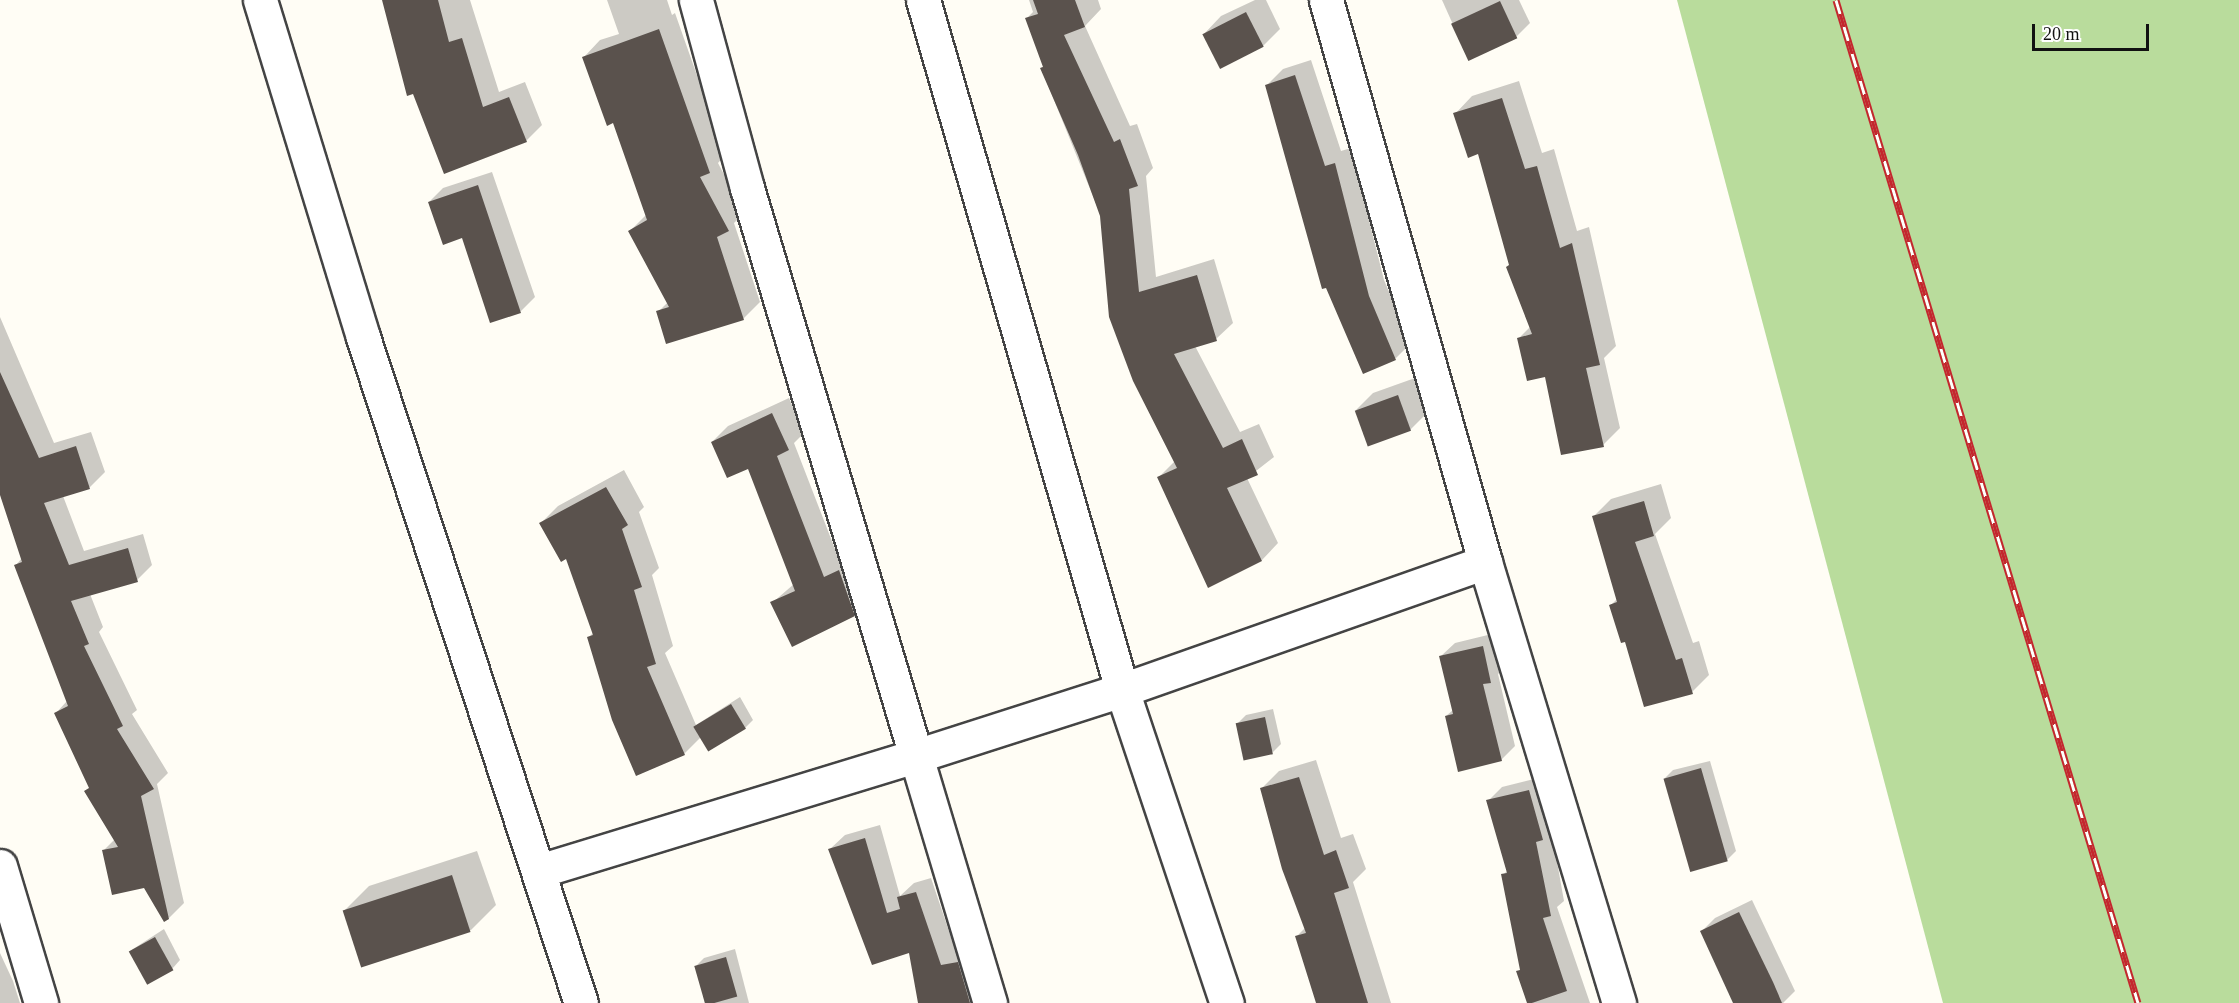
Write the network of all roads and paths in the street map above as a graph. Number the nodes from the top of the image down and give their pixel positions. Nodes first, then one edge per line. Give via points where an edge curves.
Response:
1 (260, 0) edge
2 (696, 0) edge
3 (923, 0) edge
4 (1326, 0) edge
5 (1485, 562) junction
6 (1122, 690) junction
7 (916, 756) junction
8 (0, 866) edge
9 (539, 871) junction
10 (40, 1003) edge
11 (581, 1003) edge
12 (990, 1003) edge
13 (1227, 1003) edge
14 (1619, 1003) edge

1 - 9 street via 363,337
2 - 7 street via 747,188
3 - 6 street
4 - 5 street
5 - 6 street
5 - 14 street
6 - 7 street
6 - 13 street
7 - 9 street
7 - 12 street
8 - 10 street
9 - 11 street

